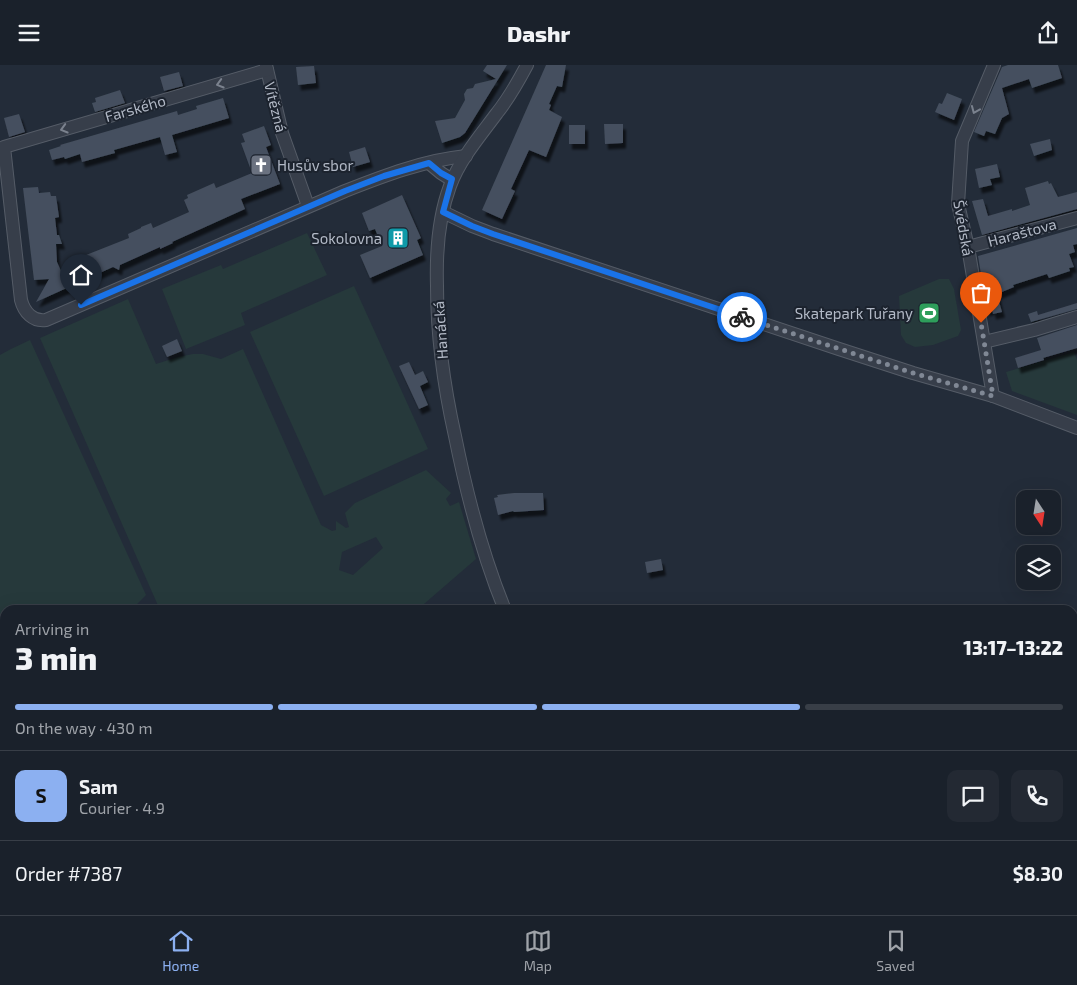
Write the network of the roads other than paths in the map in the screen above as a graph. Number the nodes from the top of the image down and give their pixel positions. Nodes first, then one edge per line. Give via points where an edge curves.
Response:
1 (527, 65) edge
2 (994, 65) edge
3 (266, 67) edge
4 (466, 156) junction
5 (429, 163) junction
6 (452, 179) junction
7 (308, 206) junction
8 (443, 212) junction
9 (1077, 218) edge
10 (968, 247) junction
11 (1077, 317) edge
12 (984, 342) junction
13 (993, 396) junction
14 (1077, 428) edge
15 (504, 605) edge

1 - 4 street, Hanácká
2 -> 10 street, Švédská via 962,141 958,204
3 - 7 street, Vítězná via 282,133
3 -> 7 street, Farského via 4,147 21,300 25,310 35,319 46,320
4 - 5 street
4 - 6 street, Hanácká
5 - 6 street
5 - 7 street via 364,183
6 - 8 street, Hanácká
8 - 13 street via 493,234 913,373
8 - 15 street, Hanácká via 438,243 437,303 448,401 465,488
9 - 10 street, Haraštova
10 - 12 street, Švédská
11 - 12 street
12 - 13 street, Švédská
13 - 14 street

